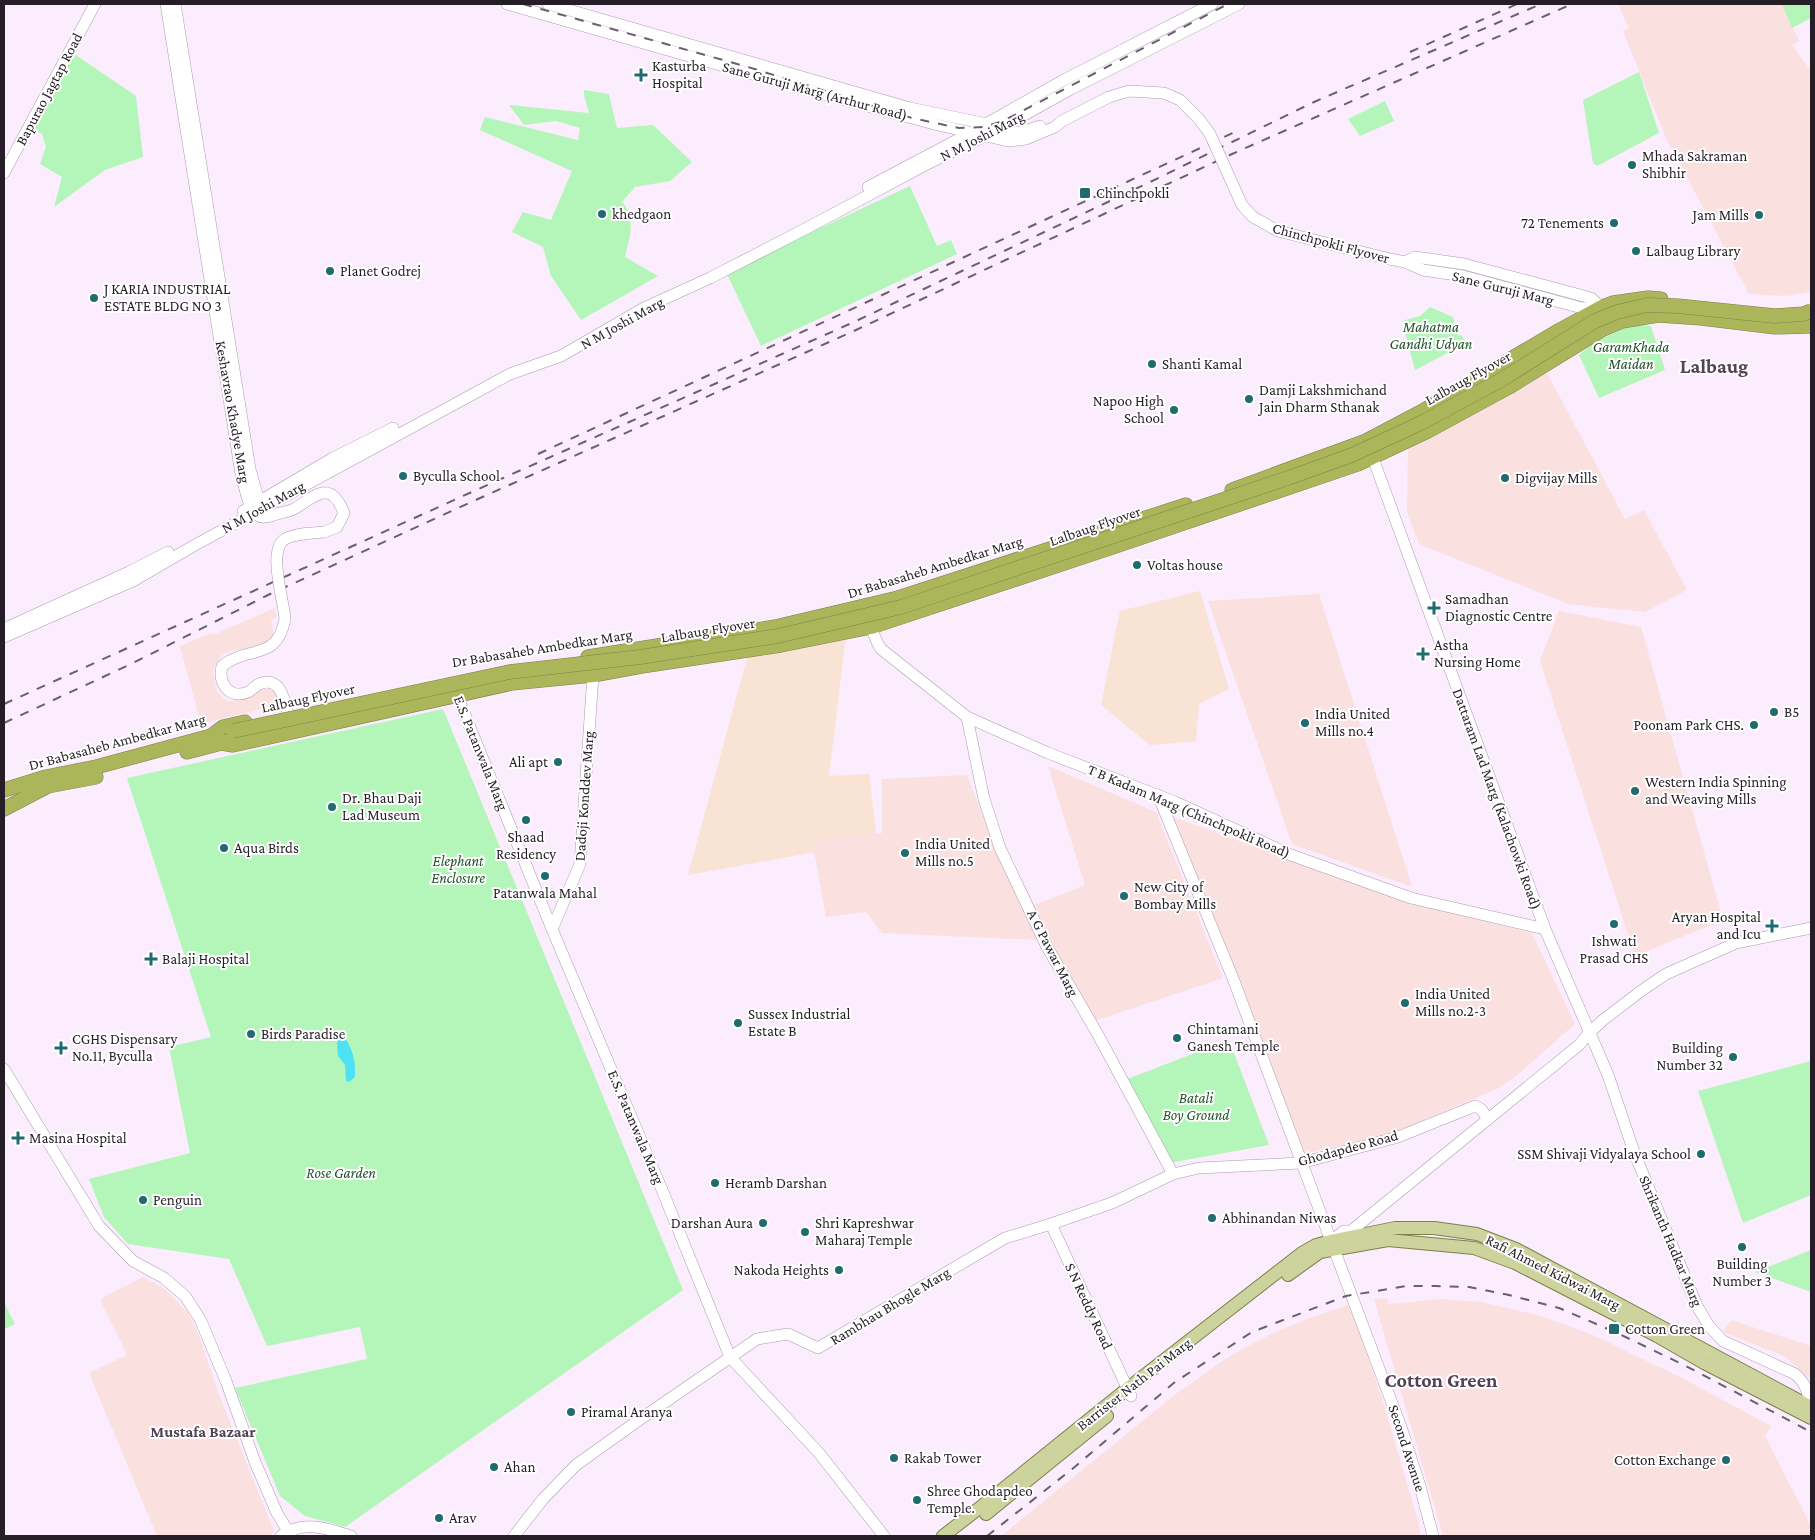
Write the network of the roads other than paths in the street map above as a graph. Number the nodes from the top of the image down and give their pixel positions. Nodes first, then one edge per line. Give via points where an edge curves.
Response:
1 (95, 4) edge
2 (166, 4) edge
3 (175, 4) edge
4 (507, 4) edge
5 (548, 4) edge
6 (1212, 4) edge
7 (1239, 4) edge
8 (628, 33) junction
9 (878, 104) junction
10 (1029, 112) junction
11 (1060, 121) junction
12 (938, 126) junction
13 (1036, 127) junction
14 (999, 129) junction
15 (986, 130) junction
16 (972, 132) junction
17 (1011, 137) junction
18 (945, 151) junction
19 (4, 173) edge
20 (1811, 305) edge
21 (1602, 307) junction
22 (1811, 311) edge
23 (1616, 324) junction
24 (1811, 324) edge
25 (1366, 440) junction
26 (1373, 457) junction
27 (257, 507) junction
28 (103, 589) junction
29 (862, 606) junction
30 (871, 627) junction
31 (4, 628) edge
32 (4, 636) edge
33 (588, 657) junction
34 (593, 675) junction
35 (451, 679) junction
36 (457, 695) junction
37 (288, 713) junction
38 (967, 717) junction
39 (236, 735) junction
40 (216, 739) junction
41 (48, 786) junction
42 (4, 790) edge
43 (1158, 795) junction
44 (4, 800) edge
45 (4, 809) edge
46 (565, 901) junction
47 (542, 904) junction
48 (1811, 924) edge
49 (1545, 928) junction
50 (1811, 928) edge
51 (552, 929) junction
52 (1588, 1030) junction
53 (4, 1069) edge
54 (1487, 1117) junction
55 (1301, 1163) junction
56 (1173, 1174) junction
57 (1051, 1224) junction
58 (1332, 1245) junction
59 (730, 1357) junction
60 (1129, 1392) junction
61 (1811, 1407) edge
62 (1811, 1418) edge
63 (287, 1534) edge
64 (351, 1536) edge
65 (514, 1536) edge
66 (884, 1536) edge
67 (943, 1536) edge
68 (956, 1536) edge
69 (1433, 1536) edge

1 - 19 street, Bapurao Jagtap Road
2 - 27 street, Keshavrao Khadye Marg via 238,458 241,474
3 - 27 street, Keshavrao Khadye Marg
4 - 8 street, Sane Guruji Marg (Arthur Road)
5 - 8 street, Sane Guruji Marg (Arthur Road)
6 - 15 street, N M Joshi Marg via 1062,82
7 - 10 street, N M Joshi Marg
8 - 9 street, Sane Guruji Marg (Arthur Road)
9 - 12 street, Sane Guruji Marg (Arthur Road)
9 - 15 street, Sane Guruji Marg (Arthur Road) via 910,108
10 - 13 street via 1027,120
10 - 14 street, N M Joshi Marg
11 - 13 street
11 - 17 street, Chinchpokli Flyover via 1055,127 1026,139
11 - 21 street, Chinchpokli Flyover, bridge via 1129,91 1164,93 1180,100 1210,134 1242,205 1253,217 1278,231 1405,262 1415,257 1464,264 1591,298
12 - 16 street, Sane Guruji Marg (Arthur Road)
12 - 18 street via 945,138
13 - 17 street
14 - 15 street, Sane Guruji Marg (Arthur Road)
14 - 17 street, Sane Guruji Marg (Arthur Road)
15 - 16 street, N M Joshi Marg
15 - 17 street, Sane Guruji Marg (Arthur Road)
15 - 18 street, N M Joshi Marg
16 - 18 street, N M Joshi Marg
18 - 27 street, N M Joshi Marg via 565,346 508,368
20 - 21 highway, Dr Babasaheb Ambedkar Marg via 1776,311 1648,298
21 - 23 street
21 - 25 highway, Dr Babasaheb Ambedkar Marg via 1421,412
22 - 39 highway, Lalbaug Flyover, bridge via 1775,316 1647,305 1617,312 1429,419 1352,455 901,607 778,636 640,657 509,672
23 - 24 highway via 1622,320 1658,315 1776,327
23 - 26 highway via 1509,388
24 - 39 highway, Lalbaug Flyover, bridge via 1678,310 1648,309 1620,315 1482,396 1356,458 904,610 780,639 511,678
25 - 26 street, Dattaram Lad Marg (Kalachowki Road)
25 - 29 highway, Dr Babasaheb Ambedkar Marg via 1222,494 898,598
26 - 30 highway via 1293,487
26 - 49 street, Dattaram Lad Marg (Kalachowki Road)
27 - 28 street, N M Joshi Marg
27 - 37 street, bridge via 277,514 290,511 310,497 326,492 334,496 344,513 337,527 295,535 280,545 276,563 285,619 283,631 269,647 235,657 222,666 222,683 228,690 239,694 266,682 276,684 283,693
28 - 31 street, N M Joshi Marg
28 - 32 street, N M Joshi Marg
29 - 30 street, T B Kadam Marg (Chinchpokli Road)
29 - 33 highway, Dr Babasaheb Ambedkar Marg via 775,627
30 - 34 highway
30 - 38 street, T B Kadam Marg (Chinchpokli Road) via 882,649
33 - 34 street, Dadoji Konddev Marg
33 - 35 highway, Dr Babasaheb Ambedkar Marg
34 - 36 highway via 512,683
34 - 46 street, Dadoji Konddev Marg via 580,864
35 - 36 street, E.S. Patanwala Marg
35 - 37 highway, Dr Babasaheb Ambedkar Marg
36 - 40 highway via 233,745
36 - 47 street, E.S. Patanwala Marg
37 - 40 highway, Dr Babasaheb Ambedkar Marg via 223,727
38 - 43 street, T B Kadam Marg (Chinchpokli Road) via 1048,753
38 - 56 street, A G Pawar Marg via 984,799 1000,848 1047,947
39 - 40 highway, Lalbaug Flyover
40 - 41 highway via 99,776
40 - 42 highway, Dr Babasaheb Ambedkar Marg
41 - 44 highway
41 - 45 highway
43 - 49 street, T B Kadam Marg (Chinchpokli Road) via 1291,855 1411,898
43 - 55 street, Second Avenue via 1234,981
46 - 47 street via 554,905
46 - 51 street, Dadoji Konddev Marg
47 - 51 street, E.S. Patanwala Marg
48 - 52 street via 1735,937 1658,972 1639,984
49 - 52 street, Dattaram Lad Marg (Kalachowki Road)
50 - 52 street via 1736,943 1666,974
51 - 59 street, E.S. Patanwala Marg
52 - 54 street
52 - 61 street, Shrikanth Hadkar Marg via 1608,1074 1634,1152 1709,1326 1729,1345 1795,1374 1806,1386
53 - 63 street via 99,1226 133,1261 164,1278 185,1296 200,1319 255,1462
54 - 55 street, Ghodapdeo Road via 1478,1107 1471,1107 1398,1136
54 - 58 street via 1345,1226
55 - 56 street, Ghodapdeo Road via 1199,1168
55 - 58 street, Second Avenue
56 - 57 street, Rambhau Bhogle Marg via 1112,1204
57 - 59 street, Rambhau Bhogle Marg via 1005,1238 818,1348 788,1334 757,1339
57 - 60 street, S N Reddy Road
58 - 60 main road, Barrister Nath Pai Marg via 1316,1245 1302,1253
58 - 61 main road, Rafi Ahmed Kidwai Marg via 1395,1228 1434,1228 1477,1234 1516,1249
58 - 62 main road, Rafi Ahmed Kidwai Marg via 1388,1240 1474,1248 1515,1263
58 - 69 street, Second Avenue via 1401,1427
59 - 65 street, Rambhau Bhogle Marg via 576,1465
59 - 66 street, E.S. Patanwala Marg via 820,1453
60 - 67 main road, Barrister Nath Pai Marg
60 - 68 main road, Barrister Nath Pai Marg via 1043,1469
63 - 64 street via 296,1527 324,1527

